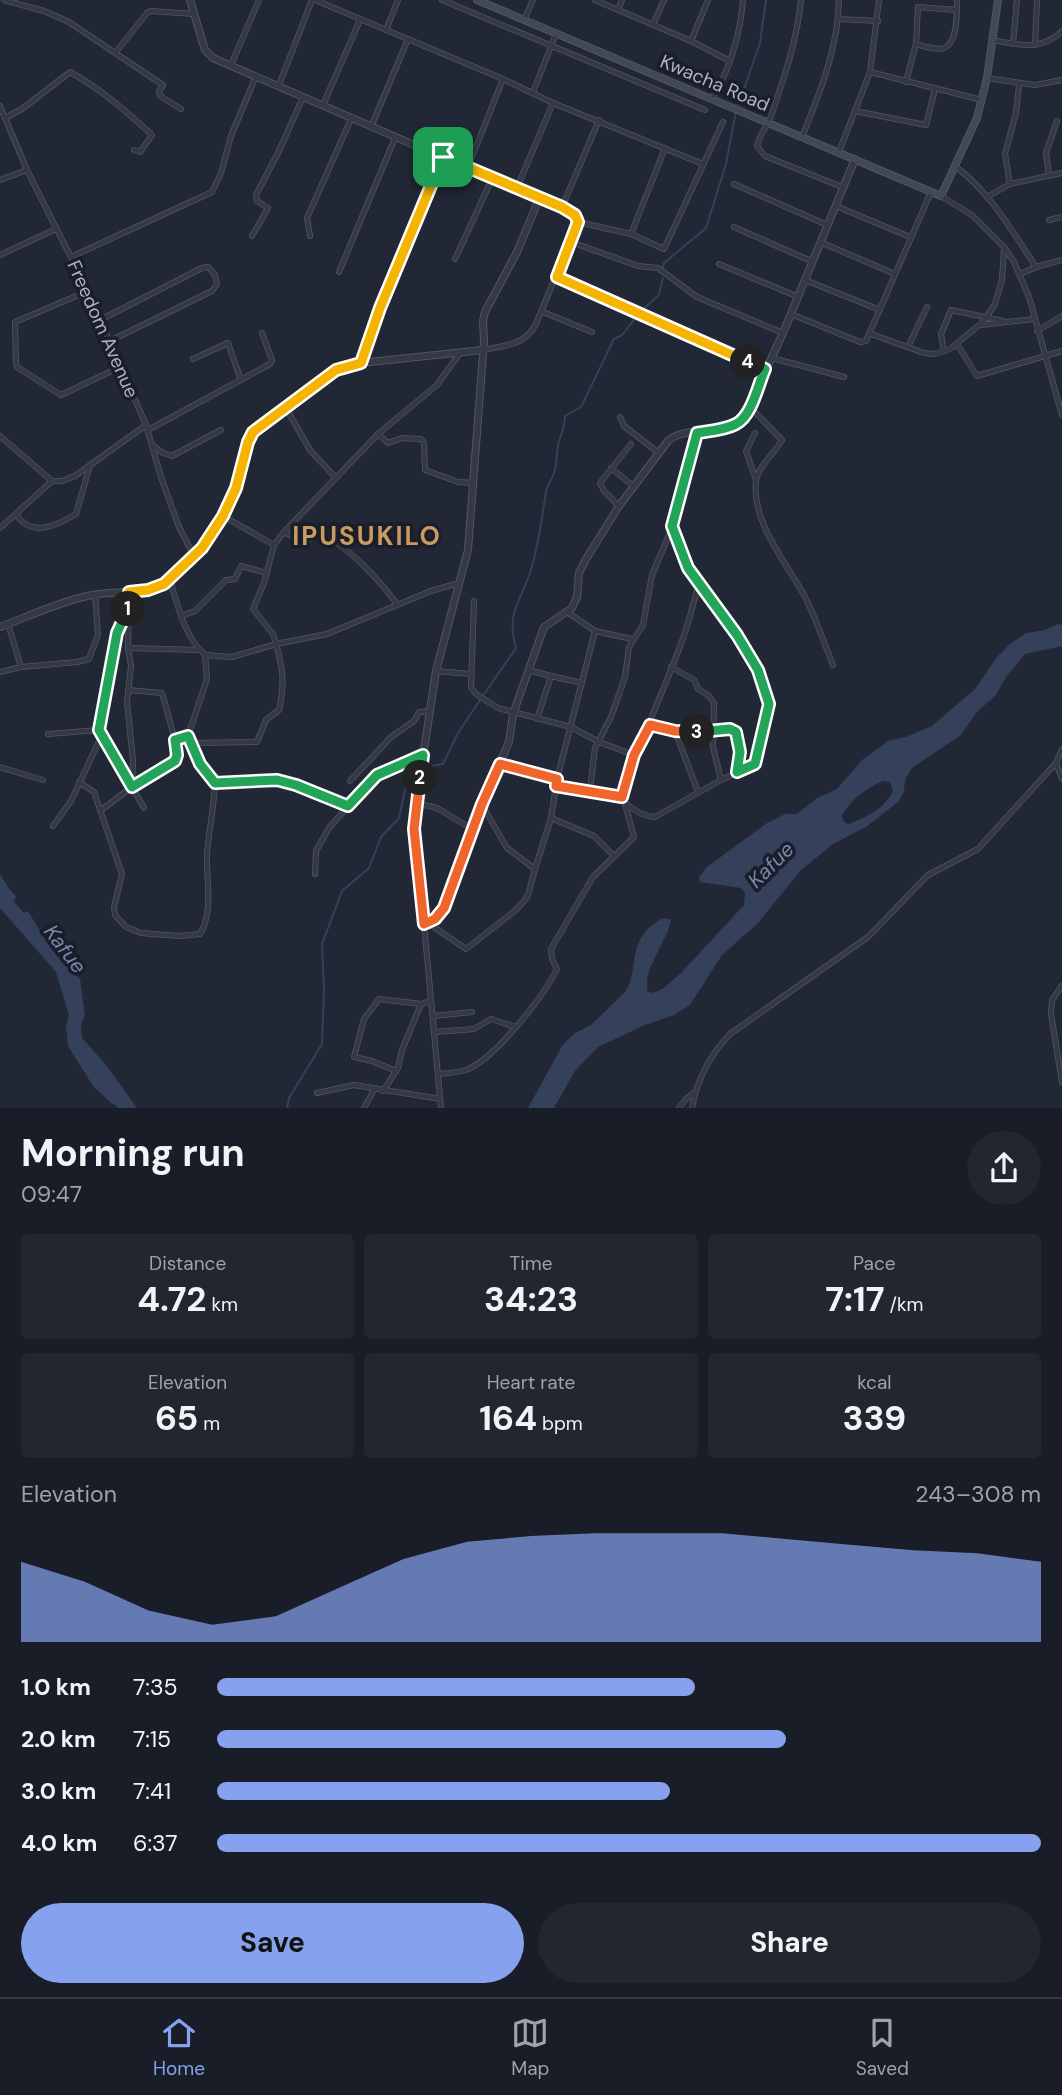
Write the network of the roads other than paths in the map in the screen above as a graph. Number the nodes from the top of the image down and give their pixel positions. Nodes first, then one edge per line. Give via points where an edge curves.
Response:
1 (4, 0) edge
2 (259, 0) edge
3 (314, 0) edge
4 (398, 0) edge
5 (442, 0) edge
6 (476, 0) edge
7 (533, 0) edge
8 (595, 0) edge
9 (622, 0) edge
10 (664, 0) edge
11 (708, 0) edge
12 (743, 0) edge
13 (801, 0) edge
14 (839, 0) edge
15 (879, 0) edge
16 (957, 0) edge
17 (998, 0) edge
18 (1017, 0) edge
19 (1037, 0) edge
20 (192, 1) edge
21 (618, 10) junction
22 (957, 10) junction
23 (470, 11) junction
24 (194, 14) junction
25 (839, 19) junction
26 (360, 20) junction
27 (524, 20) junction
28 (878, 21) junction
29 (653, 25) junction
30 (386, 30) junction
31 (1062, 31) edge
32 (556, 34) junction
33 (408, 39) junction
34 (691, 40) junction
35 (993, 40) junction
36 (916, 44) junction
37 (1013, 44) junction
38 (1035, 45) junction
39 (552, 46) junction
40 (116, 52) junction
41 (730, 61) junction
42 (628, 63) junction
43 (232, 65) junction
44 (870, 72) junction
45 (256, 76) junction
46 (623, 76) junction
47 (987, 78) junction
48 (503, 79) junction
49 (1062, 80) edge
50 (906, 82) junction
51 (1019, 85) junction
52 (279, 86) junction
53 (935, 89) junction
54 (533, 92) junction
55 (304, 96) junction
56 (712, 99) junction
57 (982, 100) junction
58 (553, 103) junction
59 (323, 105) junction
60 (0, 106) edge
61 (181, 109) dead end
62 (705, 110) dead end
63 (855, 111) junction
64 (5, 118) junction
65 (351, 119) junction
66 (599, 120) junction
67 (1057, 121) dead end
68 (723, 122) dead end
69 (769, 122) junction
70 (371, 127) junction
71 (802, 137) junction
72 (395, 138) junction
73 (665, 148) junction
74 (134, 150) dead end
75 (839, 152) junction
76 (443, 157) junction
77 (855, 159) junction
78 (703, 164) junction
79 (468, 167) junction
80 (956, 167) junction
81 (27, 170) junction
82 (1062, 173) edge
83 (1049, 176) junction
84 (492, 179) junction
85 (0, 180) edge
86 (734, 184) dead end
87 (1010, 184) junction
88 (842, 187) junction
89 (516, 190) junction
90 (931, 191) junction
91 (941, 196) junction
92 (987, 197) junction
93 (539, 199) junction
94 (835, 205) junction
95 (562, 207) junction
96 (1062, 217) edge
97 (1049, 220) dead end
98 (578, 222) junction
99 (827, 225) junction
100 (734, 227) dead end
101 (56, 229) junction
102 (631, 234) junction
103 (251, 236) dead end
104 (310, 236) dead end
105 (910, 237) junction
106 (571, 242) junction
107 (820, 242) junction
108 (1004, 247) junction
109 (0, 255) edge
110 (71, 257) junction
111 (455, 259) dead end
112 (1062, 260) edge
113 (811, 261) junction
114 (719, 264) dead end
115 (1036, 267) junction
116 (339, 272) dead end
117 (895, 274) junction
118 (1020, 274) junction
119 (557, 277) junction
120 (804, 279) junction
121 (88, 291) junction
122 (796, 296) junction
123 (927, 307) dead end
124 (880, 310) junction
125 (543, 312) junction
126 (790, 314) junction
127 (987, 316) junction
128 (1062, 316) edge
129 (1034, 319) junction
130 (100, 320) junction
131 (1003, 321) junction
132 (980, 325) junction
133 (1037, 331) junction
134 (592, 332) dead end
135 (262, 333) dead end
136 (783, 333) junction
137 (870, 334) junction
138 (110, 341) junction
139 (957, 344) junction
140 (908, 347) junction
141 (483, 350) junction
142 (1062, 351) edge
143 (944, 352) junction
144 (460, 353) junction
145 (1045, 355) junction
146 (771, 357) junction
147 (193, 359) dead end
148 (361, 363) junction
149 (120, 367) junction
150 (765, 369) junction
151 (844, 377) dead end
152 (1062, 377) edge
153 (1053, 379) junction
154 (242, 380) junction
155 (750, 407) junction
156 (286, 408) junction
157 (1062, 415) edge
158 (620, 417) dead end
159 (147, 427) junction
160 (221, 430) dead end
161 (697, 433) junction
162 (755, 433) dead end
163 (378, 434) junction
164 (0, 436) edge
165 (152, 444) junction
166 (631, 444) dead end
167 (659, 453) junction
168 (90, 464) junction
169 (611, 468) junction
170 (335, 477) junction
171 (756, 480) junction
172 (52, 481) junction
173 (473, 483) junction
174 (633, 486) junction
175 (619, 506) junction
176 (16, 514) junction
177 (223, 516) junction
178 (672, 526) junction
179 (0, 528) edge
180 (284, 532) junction
181 (274, 545) junction
182 (194, 556) junction
183 (267, 573) junction
184 (170, 580) junction
185 (460, 582) junction
186 (699, 584) junction
187 (129, 592) junction
188 (95, 594) junction
189 (474, 601) dead end
190 (397, 604) junction
191 (568, 612) junction
192 (128, 613) junction
193 (181, 616) junction
194 (8, 624) junction
195 (0, 627) edge
196 (595, 631) junction
197 (632, 639) junction
198 (276, 644) junction
199 (128, 648) junction
200 (199, 650) junction
201 (205, 654) junction
202 (833, 664) dead end
203 (21, 667) junction
204 (671, 667) junction
205 (528, 670) junction
206 (436, 671) junction
207 (0, 672) edge
208 (471, 674) junction
209 (551, 676) junction
210 (582, 683) junction
211 (128, 690) junction
212 (429, 711) junction
213 (513, 714) junction
214 (537, 719) junction
215 (650, 725) junction
216 (571, 727) junction
217 (675, 731) junction
218 (712, 732) junction
219 (100, 733) junction
220 (48, 734) dead end
221 (188, 736) junction
222 (175, 740) junction
223 (598, 741) junction
224 (191, 743) junction
225 (1062, 749) edge
226 (423, 755) junction
227 (634, 755) junction
228 (1056, 763) junction
229 (500, 764) junction
230 (0, 767) edge
231 (737, 772) junction
232 (1062, 779) edge
233 (43, 780) dead end
234 (721, 780) junction
235 (350, 781) dead end
236 (79, 782) junction
237 (215, 783) junction
238 (556, 783) junction
239 (132, 786) junction
240 (590, 790) junction
241 (698, 792) junction
242 (622, 797) junction
243 (416, 803) junction
244 (482, 804) junction
245 (625, 804) junction
246 (348, 806) junction
247 (144, 808) dead end
248 (100, 811) junction
249 (551, 818) junction
250 (53, 826) dead end
251 (472, 829) junction
252 (613, 855) junction
253 (535, 869) junction
254 (314, 874) dead end
255 (426, 924) junction
256 (1062, 986) edge
257 (430, 1001) junction
258 (421, 1004) junction
259 (472, 1012) dead end
260 (434, 1016) junction
261 (515, 1027) junction
262 (435, 1032) junction
263 (396, 1071) junction
264 (439, 1074) junction
265 (1062, 1082) edge
266 (374, 1090) junction
267 (383, 1091) junction
268 (317, 1093) dead end
269 (695, 1093) junction
270 (440, 1099) junction
271 (364, 1108) edge
272 (441, 1108) edge
273 (679, 1108) edge
274 (692, 1108) edge

1 - 40 street via 58,16
2 - 43 street
3 - 26 street
3 - 52 street
4 - 30 street
5 - 23 street
6 - 23 street
6 - 27 main road, Kwacha Road
7 - 27 street
8 - 21 street
9 - 21 street
10 - 29 street
11 - 34 street
12 - 41 street
13 - 69 street via 791,55
14 - 25 street
15 - 28 street
16 - 22 street
17 - 35 main road
18 - 37 street
19 - 38 street
20 - 24 street
21 - 29 street
22 - 36 street via 954,34 947,46
22 - 36 street via 918,6
23 - 39 street
24 - 40 street via 151,11
24 - 43 street via 208,54
25 - 28 street
25 - 71 street via 825,79
26 - 30 street
26 - 59 street
27 - 32 main road, Kwacha Road
28 - 44 street
29 - 34 street
30 - 33 street
31 - 38 street
32 - 39 street
32 - 42 main road, Kwacha Road
33 - 48 street
33 - 70 street
34 - 41 street
35 - 37 street
35 - 47 main road
36 - 50 street
37 - 38 street
39 - 46 street
39 - 54 street
40 - 61 street via 163,85 160,96
41 - 56 street
42 - 46 street
42 - 56 main road, Kwacha Road
43 - 45 street
44 - 50 street
44 - 63 street
45 - 52 street
45 - 110 street via 212,192
46 - 62 street
47 - 51 street
47 - 57 main road
48 - 54 street
48 - 79 street
49 - 51 street
50 - 53 street
51 - 87 street via 1005,153
52 - 55 street
53 - 57 street
53 - 63 street via 923,125
54 - 58 street
55 - 59 street
55 - 103 street via 256,195 268,208
56 - 69 main road, Kwacha Road
57 - 80 main road
58 - 66 street
58 - 89 street
59 - 65 street
60 - 64 street, Freedom Avenue
63 - 75 street
64 - 74 street via 70,72 114,100 152,135 140,152
64 - 81 street, Freedom Avenue
65 - 70 street
65 - 104 street via 307,218
66 - 73 street
66 - 95 street
67 - 83 street via 1046,153
68 - 78 street
69 - 71 main road, Kwacha Road
69 - 88 street via 757,146 765,156
70 - 72 street
71 - 75 main road, Kwacha Road
72 - 76 street
72 - 116 street
73 - 78 street
73 - 102 street
75 - 77 main road, Kwacha Road
76 - 79 street
76 - 148 street
77 - 88 street
77 - 90 main road, Kwacha Road
78 - 102 street via 665,248
79 - 84 street
80 - 91 main road
80 - 92 street
81 - 85 street
81 - 101 street, Freedom Avenue
82 - 83 street
83 - 87 street
84 - 89 street
84 - 111 street
86 - 99 street
87 - 92 street
88 - 94 street
89 - 93 street
90 - 91 main road, Kwacha Road
90 - 105 street
91 - 108 street via 972,215
92 - 115 street
93 - 95 street
93 - 141 street via 485,312
94 - 99 street
94 - 105 street
95 - 98 street
96 - 97 street
98 - 102 street
98 - 106 street
99 - 107 street
100 - 113 street
101 - 109 street
101 - 110 street, Freedom Avenue
105 - 117 street
106 - 119 street
106 - 136 street via 638,266 658,268 697,296
107 - 113 street
107 - 117 street
108 - 118 street
108 - 127 street via 1002,280
110 - 121 street, Freedom Avenue
112 - 115 street
113 - 120 street
114 - 122 street
115 - 118 street
117 - 124 street
118 - 129 street
119 - 125 street
119 - 150 street
120 - 122 street
120 - 124 street
121 - 130 street, Freedom Avenue
121 - 149 street via 15,322 17,367 61,395
122 - 126 street
123 - 140 street
124 - 137 street
125 - 134 street
125 - 141 street via 527,338
126 - 136 street
126 - 137 street via 860,342
127 - 131 street
127 - 132 street
127 - 143 street via 951,310 941,334
128 - 133 street
129 - 131 street
129 - 133 street
130 - 138 street, Freedom Avenue
130 - 138 street via 202,268 208,267 215,275 217,284 212,291
131 - 132 street
132 - 139 street
133 - 145 street
135 - 154 street via 272,361
136 - 146 street
137 - 140 street
138 - 149 street, Freedom Avenue
139 - 143 street
139 - 145 street via 976,376
140 - 143 street via 932,354
141 - 144 street
141 - 173 street
142 - 145 street
144 - 148 street
144 - 163 street via 434,388
145 - 153 street
146 - 150 street
146 - 151 street
147 - 154 street via 228,343
148 - 156 street via 336,370
149 - 159 street, Freedom Avenue
150 - 155 street
152 - 153 street
153 - 157 street
154 - 159 street
155 - 161 street via 735,425
155 - 171 street via 782,440
156 - 170 street via 310,450
156 - 177 street via 253,432
158 - 167 street via 624,426
159 - 165 street, Freedom Avenue
159 - 168 street
160 - 165 street via 172,456
161 - 167 street via 672,438
161 - 178 street
162 - 171 street via 746,451
163 - 170 street
163 - 173 street via 388,443 421,439 425,470
164 - 172 street
165 - 182 street, Freedom Avenue via 179,527
166 - 169 street
167 - 174 street
168 - 172 street via 68,480
168 - 176 street via 76,514 59,524 38,528 23,524
169 - 174 street
169 - 175 street via 599,486
170 - 180 street
171 - 202 street via 765,527 806,600
172 - 176 street
173 - 185 street via 468,550
174 - 175 street
175 - 191 street via 582,566 576,602
176 - 179 street
177 - 181 street
177 - 182 street
178 - 186 street
178 - 197 street via 652,575 643,625
180 - 181 street
180 - 190 street via 305,543 318,533 333,540 379,581
181 - 183 street
182 - 184 street
183 - 193 street via 241,566 235,579 226,580 195,611
183 - 198 street via 253,609
184 - 187 street via 152,589
184 - 193 street
185 - 190 street
185 - 206 street
186 - 204 street
186 - 231 street via 751,656 768,696 757,760
187 - 188 street
187 - 192 street
188 - 194 street
188 - 203 street via 98,635 89,659
189 - 208 street
190 - 198 street via 327,634
191 - 196 street
191 - 205 street via 544,627
192 - 199 street
192 - 219 street via 117,633
193 - 200 street
194 - 195 street
194 - 203 street
196 - 197 street
196 - 210 street
197 - 223 street via 611,718
198 - 201 street via 232,657
198 - 224 street via 284,683 281,700 258,741
199 - 200 street
199 - 211 street
200 - 201 street
201 - 221 street via 206,679
203 - 207 street
204 - 215 street
204 - 218 street via 694,680 712,699
205 - 209 street
205 - 213 street
206 - 208 street
206 - 212 street
208 - 213 street via 476,694
209 - 210 street
209 - 214 street
210 - 216 street
211 - 222 street via 162,694
211 - 239 street
212 - 226 street
212 - 235 street via 419,712
213 - 214 street
213 - 229 street
214 - 216 street
215 - 217 street
215 - 227 street
216 - 223 street
216 - 238 street
217 - 218 street
217 - 241 street
218 - 231 street via 736,732
218 - 234 street
219 - 220 street
219 - 236 street
219 - 239 street
221 - 222 street
221 - 224 street
222 - 239 street via 175,761
223 - 227 street
223 - 240 street
224 - 237 street
225 - 228 street
226 - 243 street
226 - 246 street via 377,775
227 - 242 street
228 - 232 street
228 - 269 street via 978,849 928,875 868,937 730,1034 708,1064
229 - 238 street
229 - 244 street
230 - 233 street
231 - 234 street
234 - 241 street
236 - 248 street via 93,790
236 - 250 street
237 - 246 street via 277,780
237 - 248 street via 206,920 198,935 141,933 119,921 114,910 122,874
238 - 240 street
238 - 249 street
239 - 247 street
239 - 248 street
240 - 242 street
241 - 245 street via 655,817
242 - 245 street
243 - 251 street via 437,808
243 - 255 street via 415,850
244 - 251 street
244 - 253 street via 507,848
245 - 252 street via 634,837
246 - 254 street via 316,851
249 - 252 street via 594,836
249 - 253 street
251 - 255 street via 444,908
252 - 261 street via 588,884 551,950 556,971
253 - 255 street via 528,895 516,910 466,949
255 - 257 street
256 - 265 street via 1052,1000 1051,1014
257 - 258 street
257 - 260 street
258 - 263 street
258 - 263 street via 379,999 363,1021 354,1057
259 - 260 street
260 - 262 street
261 - 262 street via 491,1019 474,1029
261 - 264 street via 473,1066
262 - 264 street
263 - 267 street
264 - 270 street
266 - 267 street
266 - 268 street via 351,1085
266 - 271 street
267 - 270 street
269 - 273 street
269 - 274 street
270 - 272 street

